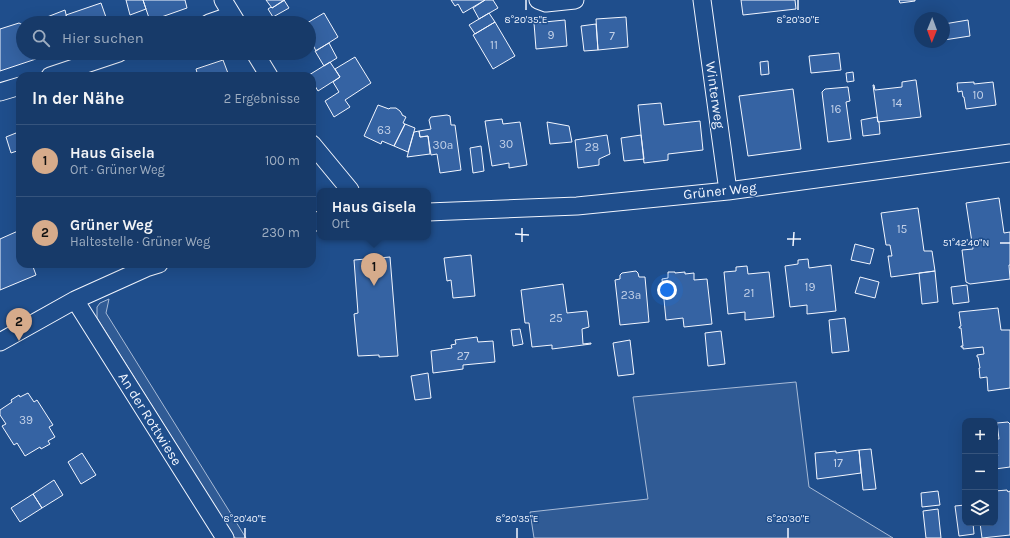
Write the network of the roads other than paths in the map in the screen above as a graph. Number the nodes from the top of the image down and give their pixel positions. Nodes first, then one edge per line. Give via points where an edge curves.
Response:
1 (223, 0) edge
2 (538, 0) edge
3 (575, 0) edge
4 (702, 0) edge
5 (232, 16) edge
6 (98, 60) edge
7 (260, 60) edge
8 (62, 72) edge
9 (267, 72) edge
10 (16, 87) edge
11 (0, 92) edge
12 (316, 149) edge
13 (1010, 153) edge
14 (349, 188) edge
15 (728, 191) junction
16 (431, 212) edge
17 (146, 268) edge
18 (75, 300) junction
19 (0, 342) edge
20 (225, 538) edge

1 - 5 street
2 - 3 street via 546,3
4 - 15 street, Winterweg
6 - 8 street
7 - 9 street
10 - 11 street
12 - 14 street
13 - 15 street, Grüner Weg
15 - 16 street, Grüner Weg via 577,206
17 - 18 street
18 - 19 street
18 - 20 street, An der Rottwiese

